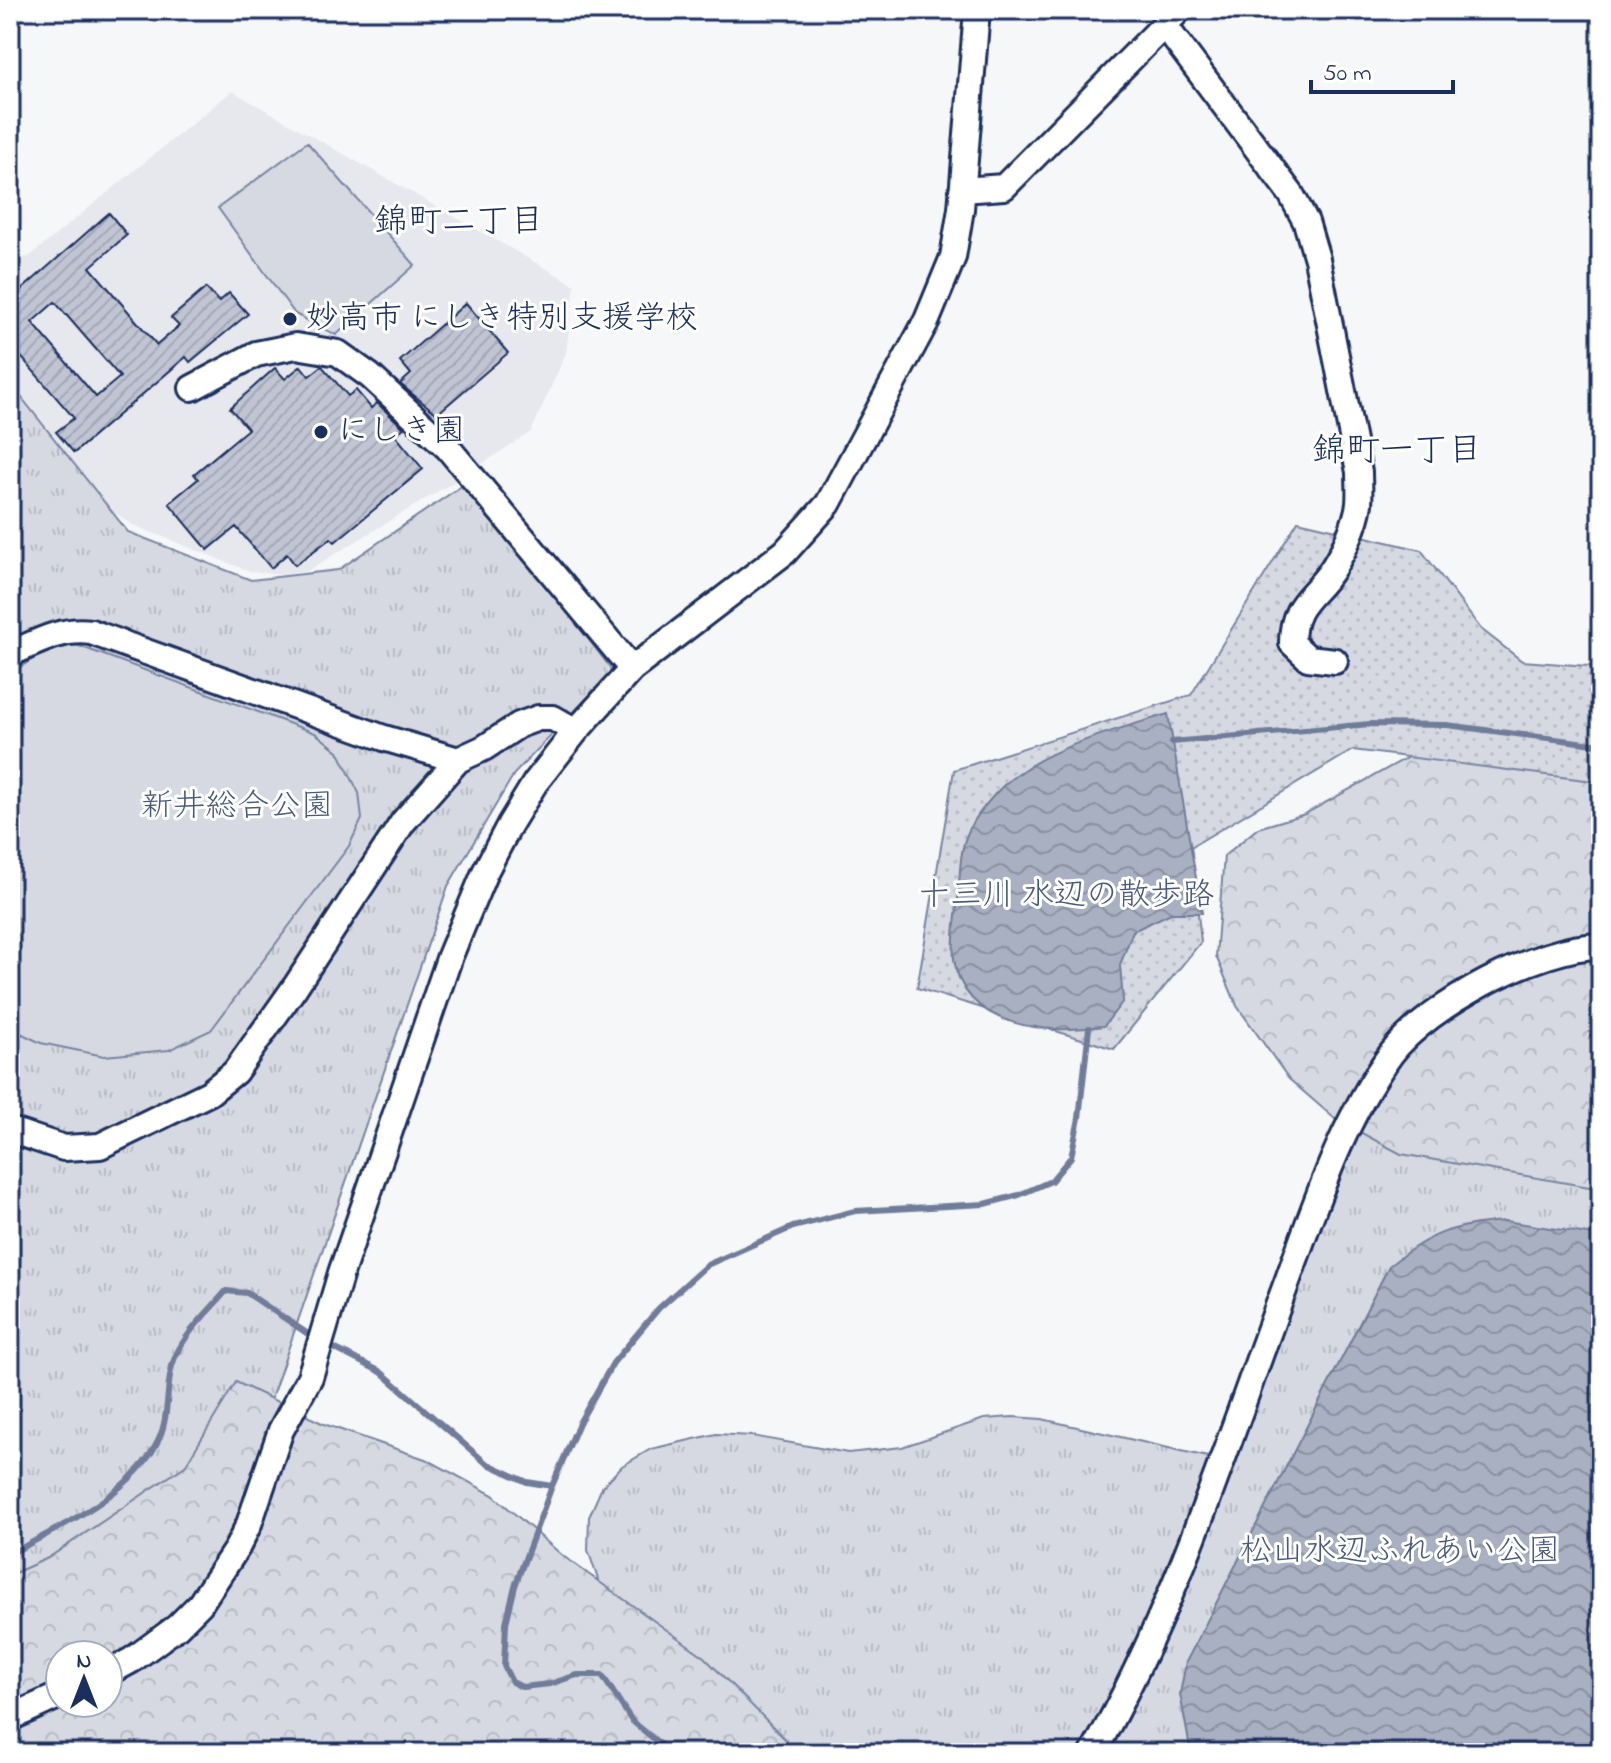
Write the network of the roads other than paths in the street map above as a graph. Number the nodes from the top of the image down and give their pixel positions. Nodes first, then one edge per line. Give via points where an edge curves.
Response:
1 (977, 10) edge
2 (1172, 18) edge
3 (962, 190) junction
4 (192, 388) dead end
5 (10, 654) edge
6 (1335, 661) dead end
7 (632, 669) junction
8 (576, 731) junction
9 (458, 760) junction
10 (1601, 946) edge
11 (10, 1130) edge
12 (124, 1664) edge
13 (44, 1702) edge
14 (10, 1718) edge
15 (1093, 1753) edge

1 - 3 street
2 - 3 street via 1004,187
2 - 6 street via 1291,194 1317,259 1359,472 1359,504 1333,568 1292,622 1292,643 1308,658
3 - 7 street via 953,257 927,320 828,504 785,552
4 - 7 street via 256,354 296,346 338,353 448,448
5 - 9 street via 57,633 91,632
7 - 8 street
8 - 9 street via 553,718 538,718
8 - 12 street via 510,824 469,907 310,1377 281,1430 249,1524 200,1604
9 - 11 street via 403,822 235,1072 209,1093 100,1146 64,1148
10 - 15 street via 1525,963 1466,992 1413,1030 1376,1077 1332,1161 1169,1600
13 - 14 street

